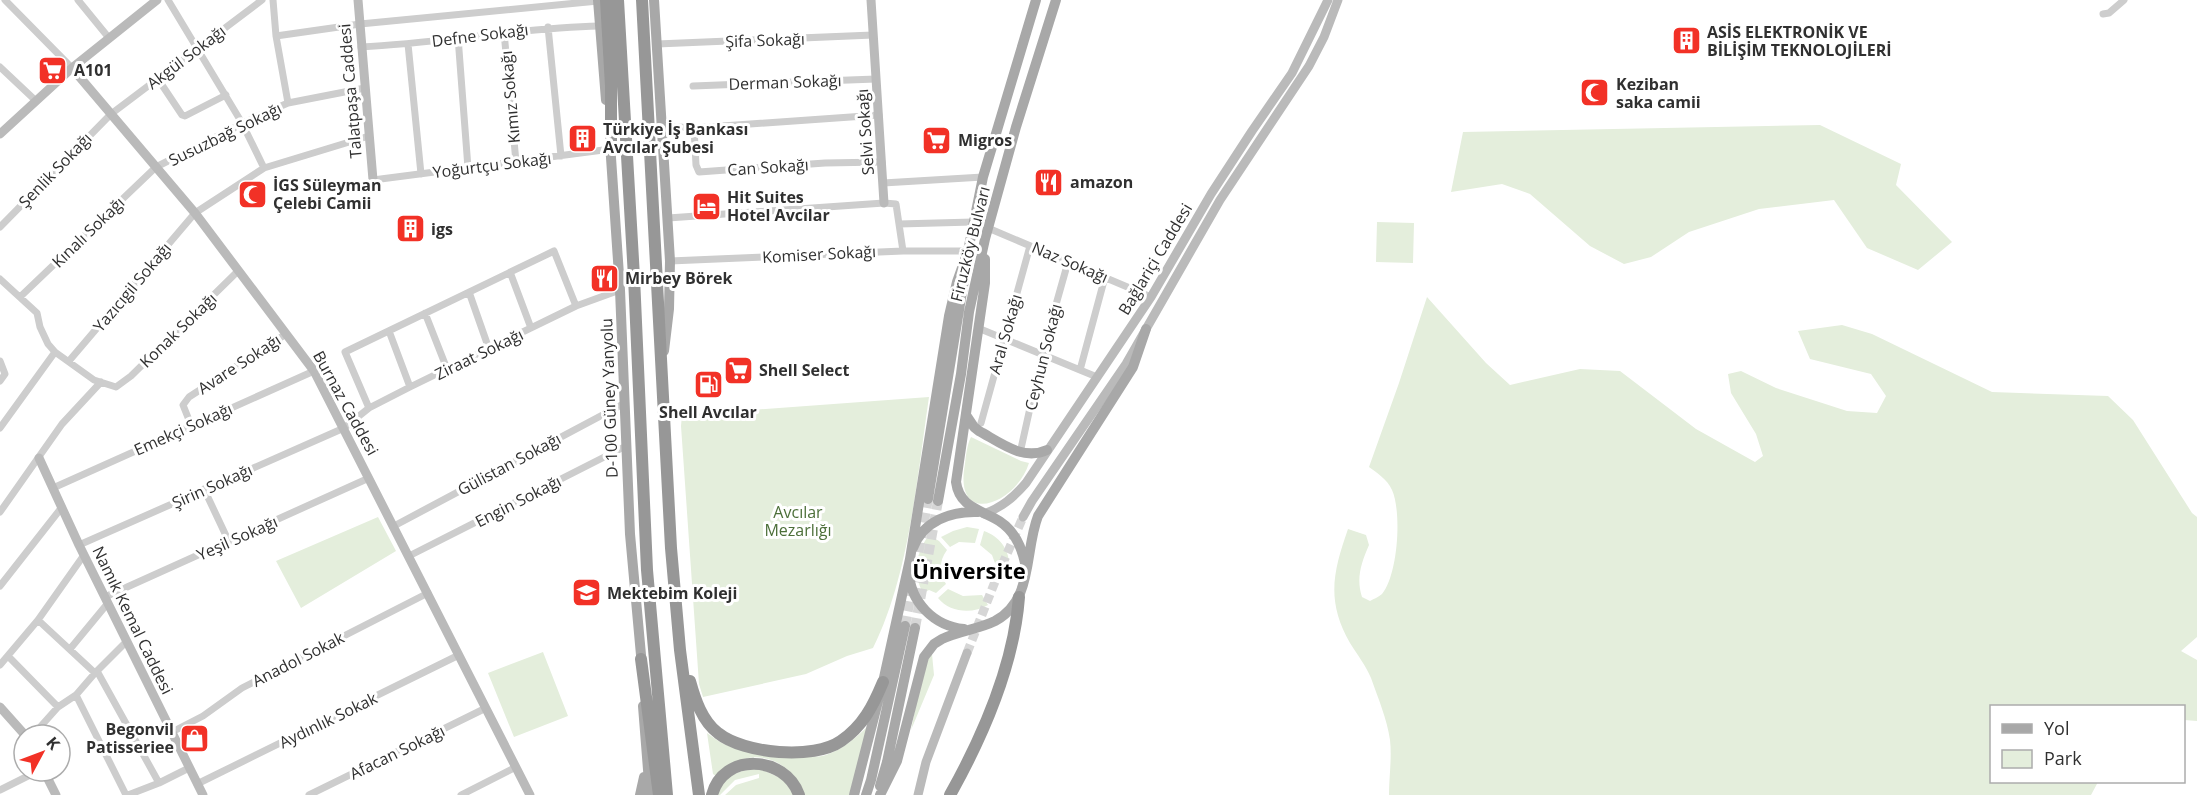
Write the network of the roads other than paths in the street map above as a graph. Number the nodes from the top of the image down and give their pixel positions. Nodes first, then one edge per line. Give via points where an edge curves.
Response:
1 (5, 0) edge
2 (78, 0) edge
3 (157, 0) edge
4 (168, 0) edge
5 (262, 0) edge
6 (273, 0) edge
7 (358, 0) edge
8 (601, 0) edge
9 (618, 0) edge
10 (642, 0) edge
11 (654, 0) edge
12 (871, 0) edge
13 (1036, 0) edge
14 (1056, 0) edge
15 (1328, 0) edge
16 (1338, 0) edge
17 (2124, 0) edge
18 (2103, 14) dead end
19 (360, 24) junction
20 (599, 26) junction
21 (548, 27) junction
22 (504, 32) junction
23 (873, 35) junction
24 (276, 36) junction
25 (458, 37) junction
26 (109, 38) junction
27 (408, 44) junction
28 (657, 44) junction
29 (198, 47) junction
30 (362, 47) junction
31 (0, 66) edge
32 (72, 68) junction
33 (158, 79) junction
34 (876, 79) junction
35 (693, 86) dead end
36 (365, 88) junction
37 (226, 95) junction
38 (35, 100) junction
39 (288, 103) junction
40 (1268, 108) junction
41 (111, 114) junction
42 (879, 115) junction
43 (1276, 115) junction
44 (242, 123) junction
45 (662, 126) junction
46 (694, 128) junction
47 (0, 134) edge
48 (369, 136) junction
49 (611, 149) junction
50 (561, 156) junction
51 (516, 162) junction
52 (882, 162) junction
53 (156, 167) junction
54 (264, 168) junction
55 (468, 168) junction
56 (421, 174) junction
57 (983, 177) junction
58 (373, 180) joint
59 (883, 183) junction
60 (884, 203) junction
61 (195, 213) junction
62 (668, 218) junction
63 (973, 222) junction
64 (899, 224) junction
65 (0, 227) edge
66 (986, 234) junction
67 (1030, 246) junction
68 (903, 251) junction
69 (968, 251) junction
70 (670, 261) junction
71 (1068, 262) junction
72 (238, 271) junction
73 (510, 272) junction
74 (1105, 277) junction
75 (0, 279) edge
76 (620, 290) junction
77 (469, 292) junction
78 (21, 297) junction
79 (1151, 297) junction
80 (576, 306) junction
81 (425, 313) junction
82 (531, 328) junction
83 (978, 328) junction
84 (1146, 329) junction
85 (389, 331) junction
86 (286, 334) junction
87 (1004, 338) junction
88 (489, 349) junction
89 (55, 352) junction
90 (1042, 354) junction
91 (662, 360) junction
92 (69, 361) junction
93 (1, 362) edge
94 (447, 369) junction
95 (1080, 370) junction
96 (314, 371) junction
97 (1097, 376) junction
98 (0, 381) edge
99 (102, 382) junction
100 (410, 387) junction
101 (625, 403) junction
102 (369, 408) junction
103 (966, 416) junction
104 (981, 423) dead end
105 (191, 425) junction
106 (344, 428) junction
107 (0, 429) edge
108 (626, 446) junction
109 (1047, 450) junction
110 (1020, 453) junction
111 (39, 458) junction
112 (369, 478) junction
113 (53, 488) junction
114 (204, 489) junction
115 (62, 507) junction
116 (0, 512) edge
117 (981, 513) junction
118 (1023, 517) tunnel mouth
119 (394, 526) junction
120 (229, 542) junction
121 (79, 545) junction
122 (84, 555) junction
123 (409, 556) junction
124 (910, 559) junction
125 (1026, 569) junction
126 (0, 586) edge
127 (428, 593) junction
128 (1019, 597) junction
129 (107, 600) junction
130 (38, 620) junction
131 (967, 629) junction
132 (127, 641) junction
133 (70, 649) junction
134 (680, 650) junction
135 (967, 653) tunnel mouth
136 (459, 655) junction
137 (8, 656) junction
138 (642, 659) junction
139 (0, 665) edge
140 (96, 672) junction
141 (883, 682) junction
142 (76, 695) junction
143 (58, 707) junction
144 (486, 708) junction
145 (1, 712) edge
146 (12, 723) edge
147 (44, 723) edge
148 (172, 732) junction
149 (647, 765) junction
150 (516, 767) junction
151 (189, 768) junction
152 (14, 783) edge
153 (159, 783) junction
154 (198, 784) junction
155 (0, 790) edge
156 (127, 795) edge
157 (203, 795) edge
158 (309, 795) edge
159 (461, 795) edge
160 (530, 795) edge
161 (640, 795) edge
162 (650, 795) edge
163 (659, 795) edge
164 (667, 795) edge
165 (699, 795) edge
166 (712, 795) edge
167 (798, 795) edge
168 (854, 795) edge
169 (866, 795) edge
170 (879, 795) edge
171 (918, 795) edge
172 (950, 795) edge

1 - 32 street
2 - 26 street
3 - 26 main road
4 - 29 street
5 - 29 street, Akgül Sokağı
6 - 24 street
7 - 19 main road, Talatpaşa Caddesi
8 - 19 street
8 - 20 main road, D-100 Güney Yanyolu
8 - 49 highway via 611,86
9 - 164 highway via 646,570
10 - 91 highway
11 - 28 main road
12 - 23 main road, Selvi Sokağı
13 - 57 main road, Firuzköy Bulvarı
14 - 66 main road, Firuzköy Bulvarı
15 - 40 main road, Bağlariçi Caddesi via 1300,59
16 - 43 main road, Bağlariçi Caddesi via 1309,66
17 - 18 street
19 - 24 street
19 - 30 main road, Talatpaşa Caddesi
20 - 21 street, Defne Sokağı
20 - 49 main road, D-100 Güney Yanyolu
21 - 22 street, Defne Sokağı
21 - 50 street
22 - 25 street, Defne Sokağı
22 - 51 street, Kımız Sokağı
23 - 28 street, Şifa Sokağı
23 - 34 main road, Selvi Sokağı
24 - 39 street
25 - 27 street, Defne Sokağı
25 - 55 street
26 - 32 main road
27 - 30 street, Defne Sokağı
27 - 56 street
28 - 45 main road
29 - 33 street, Akgül Sokağı
29 - 37 street
30 - 36 main road, Talatpaşa Caddesi
31 - 38 street
32 - 38 main road
32 - 41 main road, Burnaz Caddesi
33 - 37 street via 185,116
33 - 41 street, Akgül Sokağı
34 - 35 street, Derman Sokağı
34 - 42 main road, Selvi Sokağı
36 - 39 street, Susuzbağ Sokağı
36 - 48 main road, Talatpaşa Caddesi
37 - 44 street
38 - 47 main road
39 - 44 street, Susuzbağ Sokağı
40 - 43 main road
40 - 79 main road, Bağlariçi Caddesi via 1211,194
41 - 53 main road, Burnaz Caddesi
41 - 65 street, Şenlik Sokağı
42 - 46 street
42 - 52 main road, Selvi Sokağı
43 - 84 main road, Bağlariçi Caddesi via 1220,200
44 - 53 street, Susuzbağ Sokağı
44 - 54 street
45 - 46 street
45 - 62 main road
46 - 52 street, Can Sokağı via 699,172
48 - 54 street, Yazıcıgil Sokağı
48 - 58 main road, Talatpaşa Caddesi
49 - 50 street, Yoğurtçu Sokağı
49 - 76 main road, D-100 Güney Yanyolu
50 - 51 street, Yoğurtçu Sokağı
51 - 55 street, Yoğurtçu Sokağı
52 - 59 main road, Selvi Sokağı
53 - 61 main road, Burnaz Caddesi
53 - 78 street, Kınalı Sokağı
54 - 61 street, Yazıcıgil Sokağı
55 - 56 street, Yoğurtçu Sokağı
56 - 58 street, Yoğurtçu Sokağı
57 - 59 street
57 - 63 main road, Firuzköy Bulvarı
59 - 60 main road, Selvi Sokağı
60 - 62 street
60 - 64 street via 896,204
61 - 72 main road, Burnaz Caddesi
61 - 92 street, Yazıcıgil Sokağı
62 - 70 main road
63 - 64 street
63 - 69 main road, Firuzköy Bulvarı
64 - 68 street
66 - 67 street, Naz Sokağı
66 - 69 main road, Firuzköy Bulvarı via 933,500
66 - 83 main road via 985,283
67 - 71 street, Naz Sokağı
67 - 87 street, Aral Sokağı
68 - 69 street, Komiser Sokağı
68 - 70 street, Komiser Sokağı
69 - 124 main road via 947,326
70 - 91 main road
71 - 74 street, Naz Sokağı
71 - 90 street, Ceyhun Sokağı
72 - 86 main road, Burnaz Caddesi
72 - 99 street, Konak Sokağı via 131,376 116,387
73 - 77 street
73 - 80 street via 554,251
73 - 82 street
74 - 79 street, Naz Sokağı
74 - 95 street
75 - 78 street
76 - 80 street, Ziraat Sokağı
76 - 101 main road, D-100 Güney Yanyolu
77 - 81 street
77 - 88 street
78 - 89 street via 37,313 40,327
79 - 97 main road, Bağlariçi Caddesi
80 - 82 street, Ziraat Sokağı
81 - 85 street
81 - 94 street
82 - 88 street, Ziraat Sokağı
83 - 87 street
83 - 103 main road
84 - 118 main road, Bağlariçi Caddesi
84 - 125 main road via 1133,367 1038,516 1031,533
85 - 100 street
85 - 102 street via 345,352
86 - 96 main road, Burnaz Caddesi
86 - 105 street, Avare Sokağı via 189,397 183,405
87 - 90 street
87 - 104 street, Aral Sokağı
88 - 94 street, Ziraat Sokağı
89 - 92 street
89 - 107 street
90 - 95 street
90 - 110 street, Ceyhun Sokağı
91 - 134 highway
92 - 99 street
93 - 98 street via 5,374
94 - 100 street, Ziraat Sokağı
95 - 97 street
96 - 105 street, Emekçi Sokağı
96 - 106 main road, Burnaz Caddesi
97 - 109 main road, Bağlariçi Caddesi
99 - 111 street via 62,424
100 - 102 street, Ziraat Sokağı
101 - 108 main road, D-100 Güney Yanyolu
101 - 119 street, Gülistan Sokağı
102 - 106 street, Ziraat Sokağı
103 - 110 main road via 979,431
103 - 117 main road via 956,482 959,495
105 - 113 street, Emekçi Sokağı
106 - 112 main road, Burnaz Caddesi
106 - 114 street, Şirin Sokağı
108 - 123 street, Engin Sokağı
108 - 138 main road, D-100 Güney Yanyolu
109 - 110 main road via 1032,455
109 - 117 main road, Bağlariçi Caddesi via 1011,500
111 - 113 main road, Namık Kemal Caddesi
111 - 116 street
112 - 119 main road, Burnaz Caddesi
112 - 120 street, Yeşil Sokağı
113 - 115 main road, Namık Kemal Caddesi
114 - 120 street
114 - 121 street, Şirin Sokağı
115 - 121 main road, Namık Kemal Caddesi
115 - 126 street
117 - 124 main road via 950,514 936,521 919,537
117 - 125 main road via 1007,527 1016,538
119 - 123 main road, Burnaz Caddesi
120 - 129 street, Yeşil Sokağı
121 - 122 main road, Namık Kemal Caddesi
122 - 129 main road, Namık Kemal Caddesi
122 - 130 street
123 - 127 main road, Burnaz Caddesi
124 - 131 main road via 909,576 921,606 937,620
124 - 141 main road
125 - 128 main road
127 - 136 main road, Burnaz Caddesi
127 - 148 street, Anadol Sokak via 242,687 203,716
128 - 131 main road via 997,620
128 - 172 highway via 1016,625 995,697 974,750
129 - 132 main road, Namık Kemal Caddesi
129 - 133 street
130 - 133 street
130 - 137 street
131 - 170 main road via 934,644 924,657 897,760
132 - 140 street
132 - 148 main road, Namık Kemal Caddesi
133 - 140 street
134 - 141 highway via 698,706 711,727 730,741 758,748 796,753 840,742 868,715
134 - 165 highway
135 - 171 main road via 926,762
136 - 144 main road, Burnaz Caddesi
136 - 154 street, Aydınlık Sokak
137 - 139 street
137 - 143 street
138 - 149 main road, D-100 Güney Yanyolu
138 - 163 highway
140 - 142 street
140 - 153 street
141 - 168 main road
142 - 143 street
142 - 156 street
143 - 147 street
144 - 150 main road, Burnaz Caddesi
144 - 158 street, Afacan Sokağı
145 - 146 main road
148 - 151 main road, Namık Kemal Caddesi
149 - 161 main road
149 - 162 main road, D-100 Güney Yanyolu
150 - 159 street
150 - 160 main road, Burnaz Caddesi
151 - 153 street
151 - 154 main road, Namık Kemal Caddesi
152 - 155 street
153 - 156 street
154 - 157 main road, Namık Kemal Caddesi
166 - 167 highway via 731,770 754,763 766,764 784,774
169 - 170 main road via 910,627

